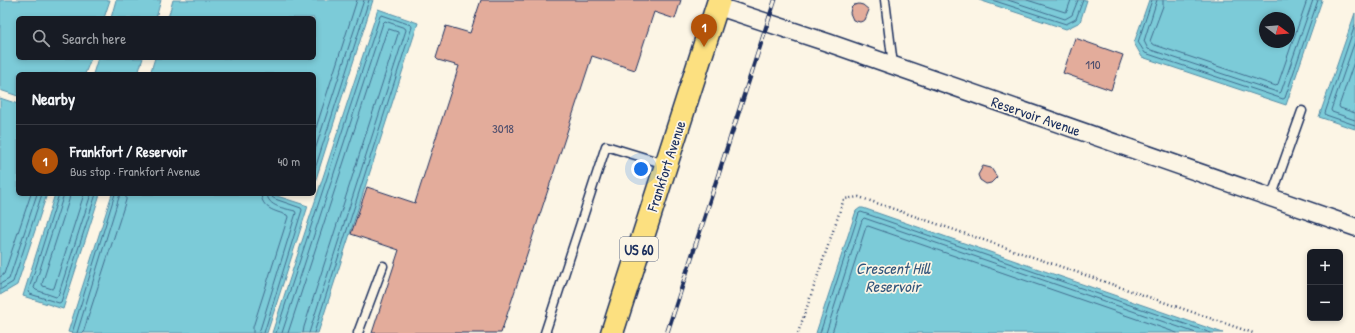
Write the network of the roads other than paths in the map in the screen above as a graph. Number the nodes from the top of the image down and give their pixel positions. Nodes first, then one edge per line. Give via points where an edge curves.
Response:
1 (885, 0) edge
2 (718, 3) edge
3 (893, 65) junction
4 (1302, 110) dead end
5 (666, 164) junction
6 (1271, 198) junction
7 (1355, 227) edge
8 (383, 266) dead end
9 (358, 333) edge
10 (545, 333) edge
11 (612, 333) edge

1 - 3 lane
2 - 3 street, Reservoir Avenue
2 - 5 main road, Frankfort Avenue / US 60
3 - 6 street, Reservoir Avenue
4 - 6 lane
5 - 10 lane via 606,146
5 - 11 main road, Frankfort Avenue / US 60
6 - 7 street, Reservoir Avenue
8 - 9 lane

